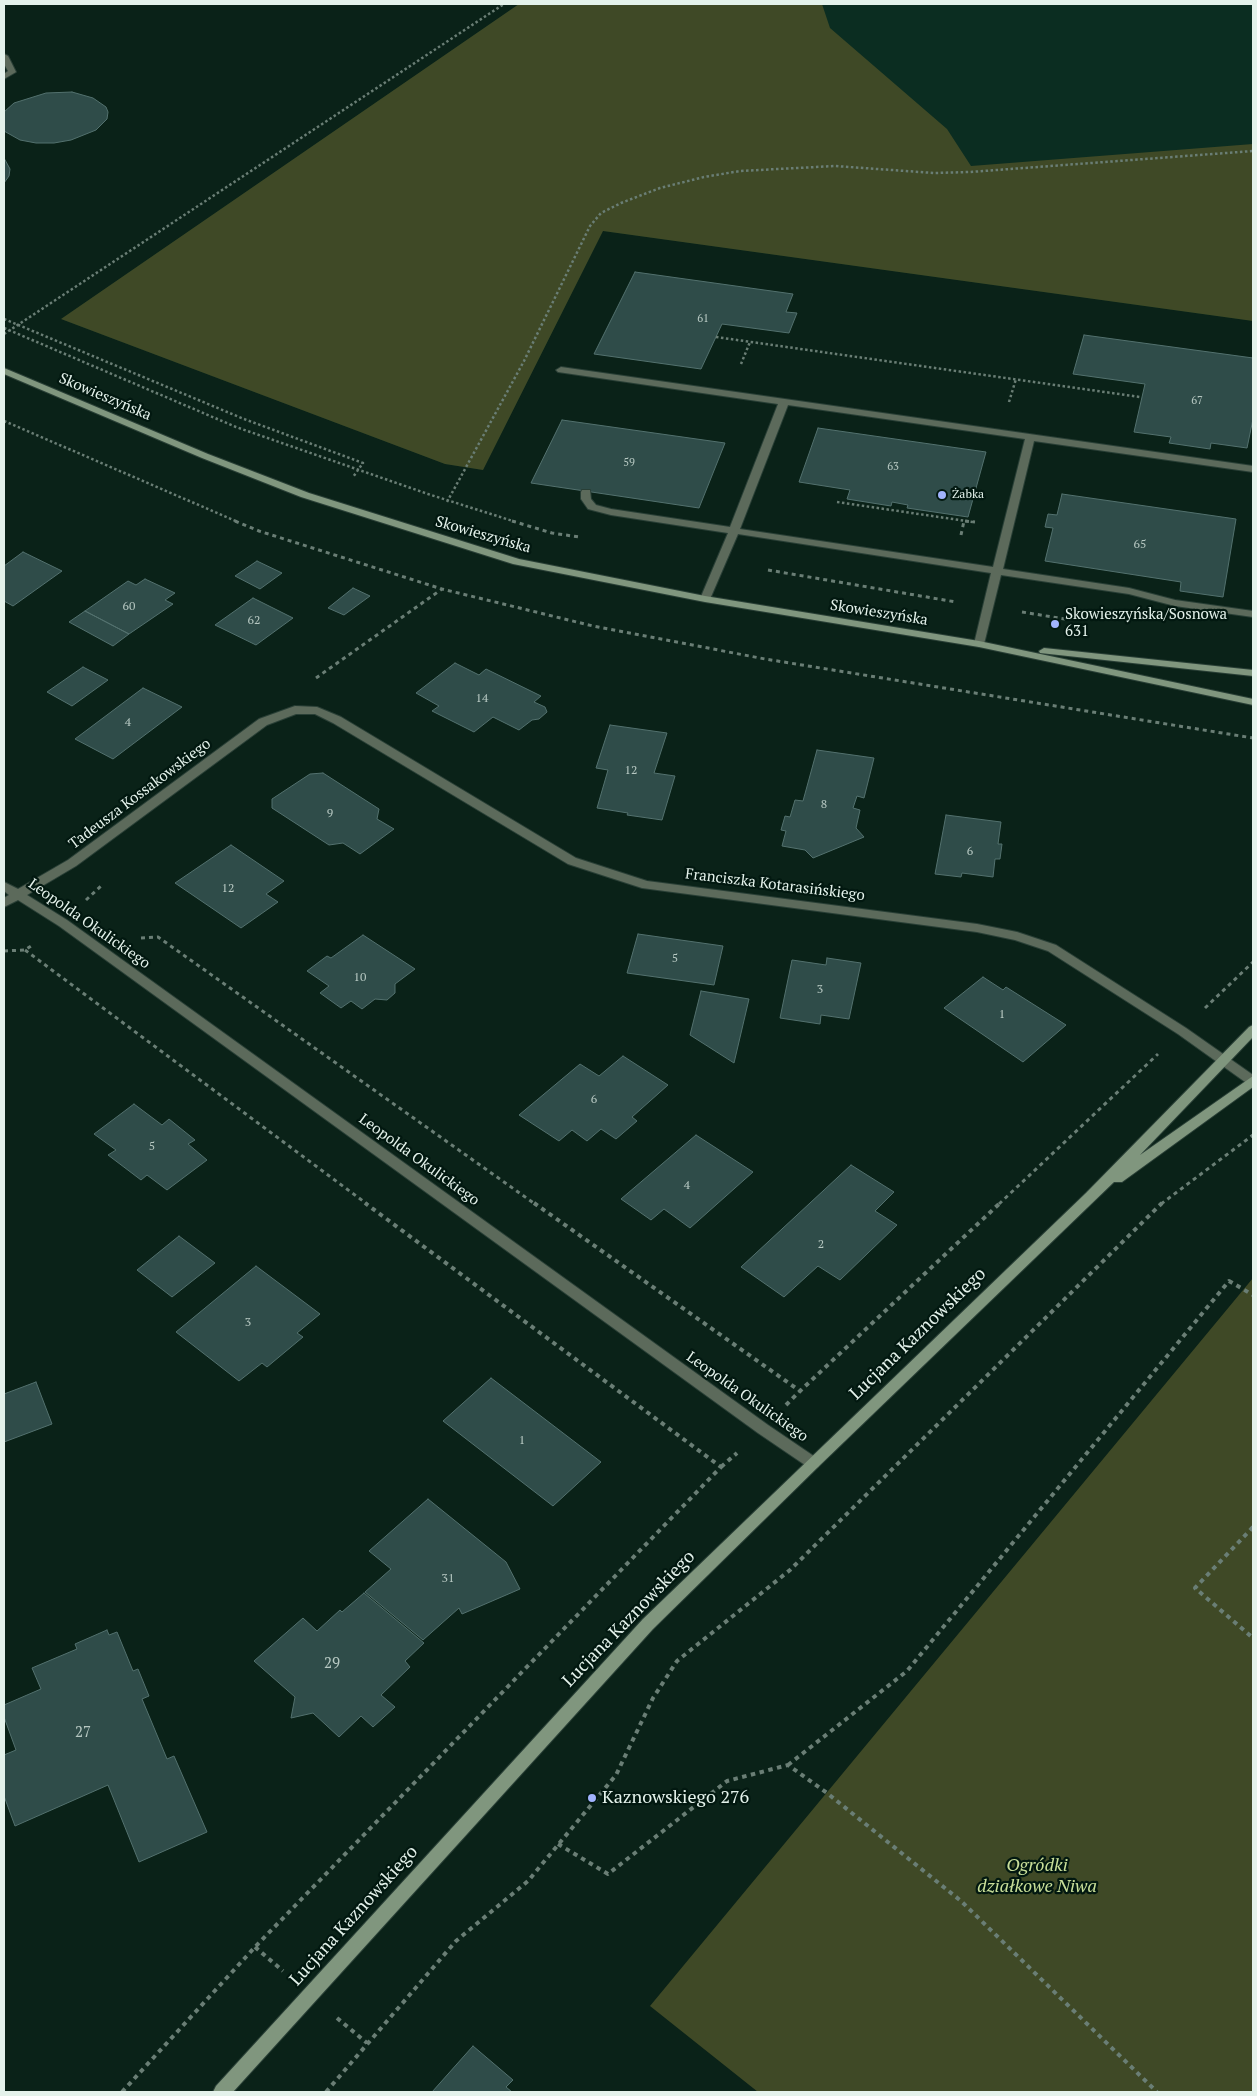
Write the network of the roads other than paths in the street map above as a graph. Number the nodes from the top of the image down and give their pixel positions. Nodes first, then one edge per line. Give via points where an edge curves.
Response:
1 (4, 56) edge
2 (4, 77) edge
3 (4, 370) edge
4 (561, 370) dead end
5 (784, 402) junction
6 (1030, 437) junction
7 (1253, 469) edge
8 (586, 492) dead end
9 (734, 531) junction
10 (996, 571) junction
11 (705, 599) junction
12 (1253, 614) edge
13 (979, 644) junction
14 (1253, 673) edge
15 (1253, 702) edge
16 (295, 710) joint
17 (4, 886) edge
18 (18, 895) junction
19 (4, 903) edge
20 (1253, 1030) edge
21 (1223, 1060) junction
22 (1253, 1081) edge
23 (1090, 1197) junction
24 (813, 1463) junction
25 (222, 2092) edge

1 - 2 street via 12,72
3 - 11 street, Skowieszyńska via 214,460 305,495 518,562
4 - 5 street
5 - 6 street
5 - 9 street
6 - 7 street
6 - 10 street
8 - 9 street via 586,499 592,506 611,512
9 - 10 street
9 - 11 street
10 - 12 street
10 - 13 street
11 - 13 street, Skowieszyńska
13 - 14 street, Skowieszyńska
13 - 15 street, Skowieszyńska
16 - 18 street, Tadeusza Kossakowskiego via 263,722 72,863
16 - 21 street, Franciszka Kotarasińskiego via 317,711 337,720 572,861 646,885 978,928 1052,948
17 - 18 street, Leopolda Okulickiego
18 - 19 street, Tadeusza Kossakowskiego
18 - 24 street, Leopolda Okulickiego via 62,923
20 - 21 street, Lucjana Kaznowskiego
21 - 22 street, Franciszka Kotarasińskiego
21 - 23 street, Lucjana Kaznowskiego
22 - 23 street, Lucjana Kaznowskiego
23 - 24 street, Lucjana Kaznowskiego
24 - 25 street, Lucjana Kaznowskiego via 648,1624

